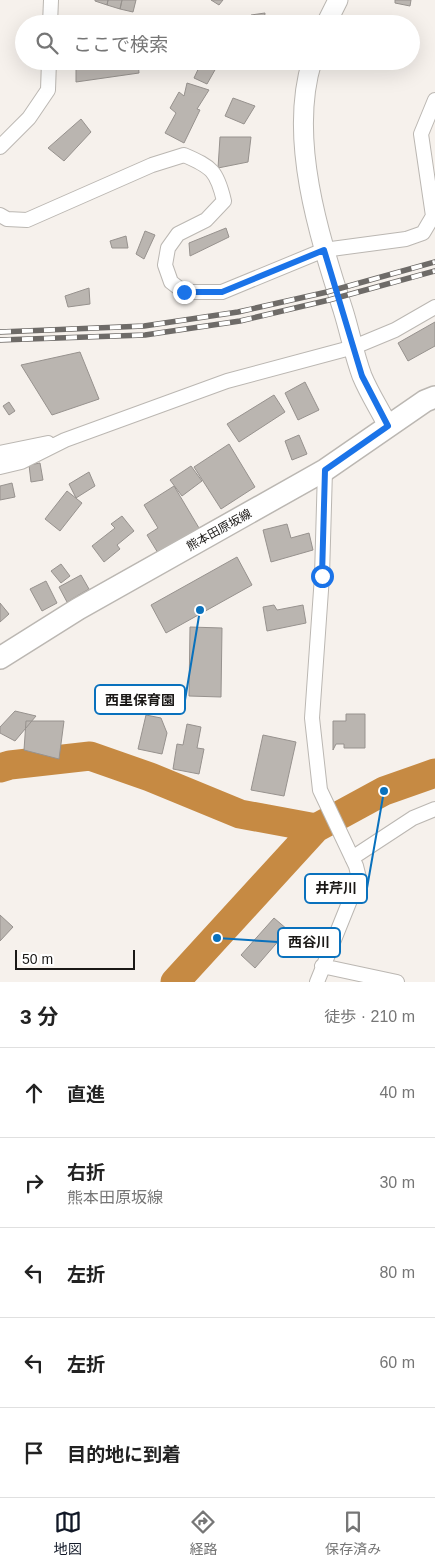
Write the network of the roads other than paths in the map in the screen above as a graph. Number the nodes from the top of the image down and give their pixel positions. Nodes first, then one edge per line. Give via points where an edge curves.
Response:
1 (51, 0) edge
2 (338, 0) edge
3 (50, 15) edge
4 (330, 15) edge
5 (49, 70) edge
6 (309, 70) edge
7 (435, 100) edge
8 (0, 147) edge
9 (0, 215) edge
10 (324, 250) junction
11 (435, 307) edge
12 (354, 348) junction
13 (435, 397) edge
14 (388, 426) junction
15 (65, 440) junction
16 (0, 453) edge
17 (0, 467) edge
18 (325, 470) junction
19 (0, 658) edge
20 (435, 809) edge
21 (352, 858) junction
22 (322, 966) junction
23 (317, 982) edge
24 (397, 982) edge

1 - 3 street
2 - 4 street
5 - 8 street via 48,90 29,118
6 - 10 street via 303,133 308,176
7 - 10 street via 421,134 433,216 423,233 406,239
9 - 10 street via 6,219 27,220 152,165 184,155 212,171 220,181 224,201 206,220 178,234 168,248 165,265 170,282 184,292 222,292
10 - 12 street
11 - 12 street
12 - 14 street via 362,376
12 - 15 street via 227,381
13 - 14 main road, 熊本田原坂線
14 - 18 main road, 熊本田原坂線
15 - 16 street
15 - 17 street via 21,462
18 - 19 main road, 熊本田原坂線 via 78,609
18 - 21 street via 322,576 312,703 320,790
20 - 21 street via 413,818
21 - 22 street via 358,878
22 - 23 street
22 - 24 street

